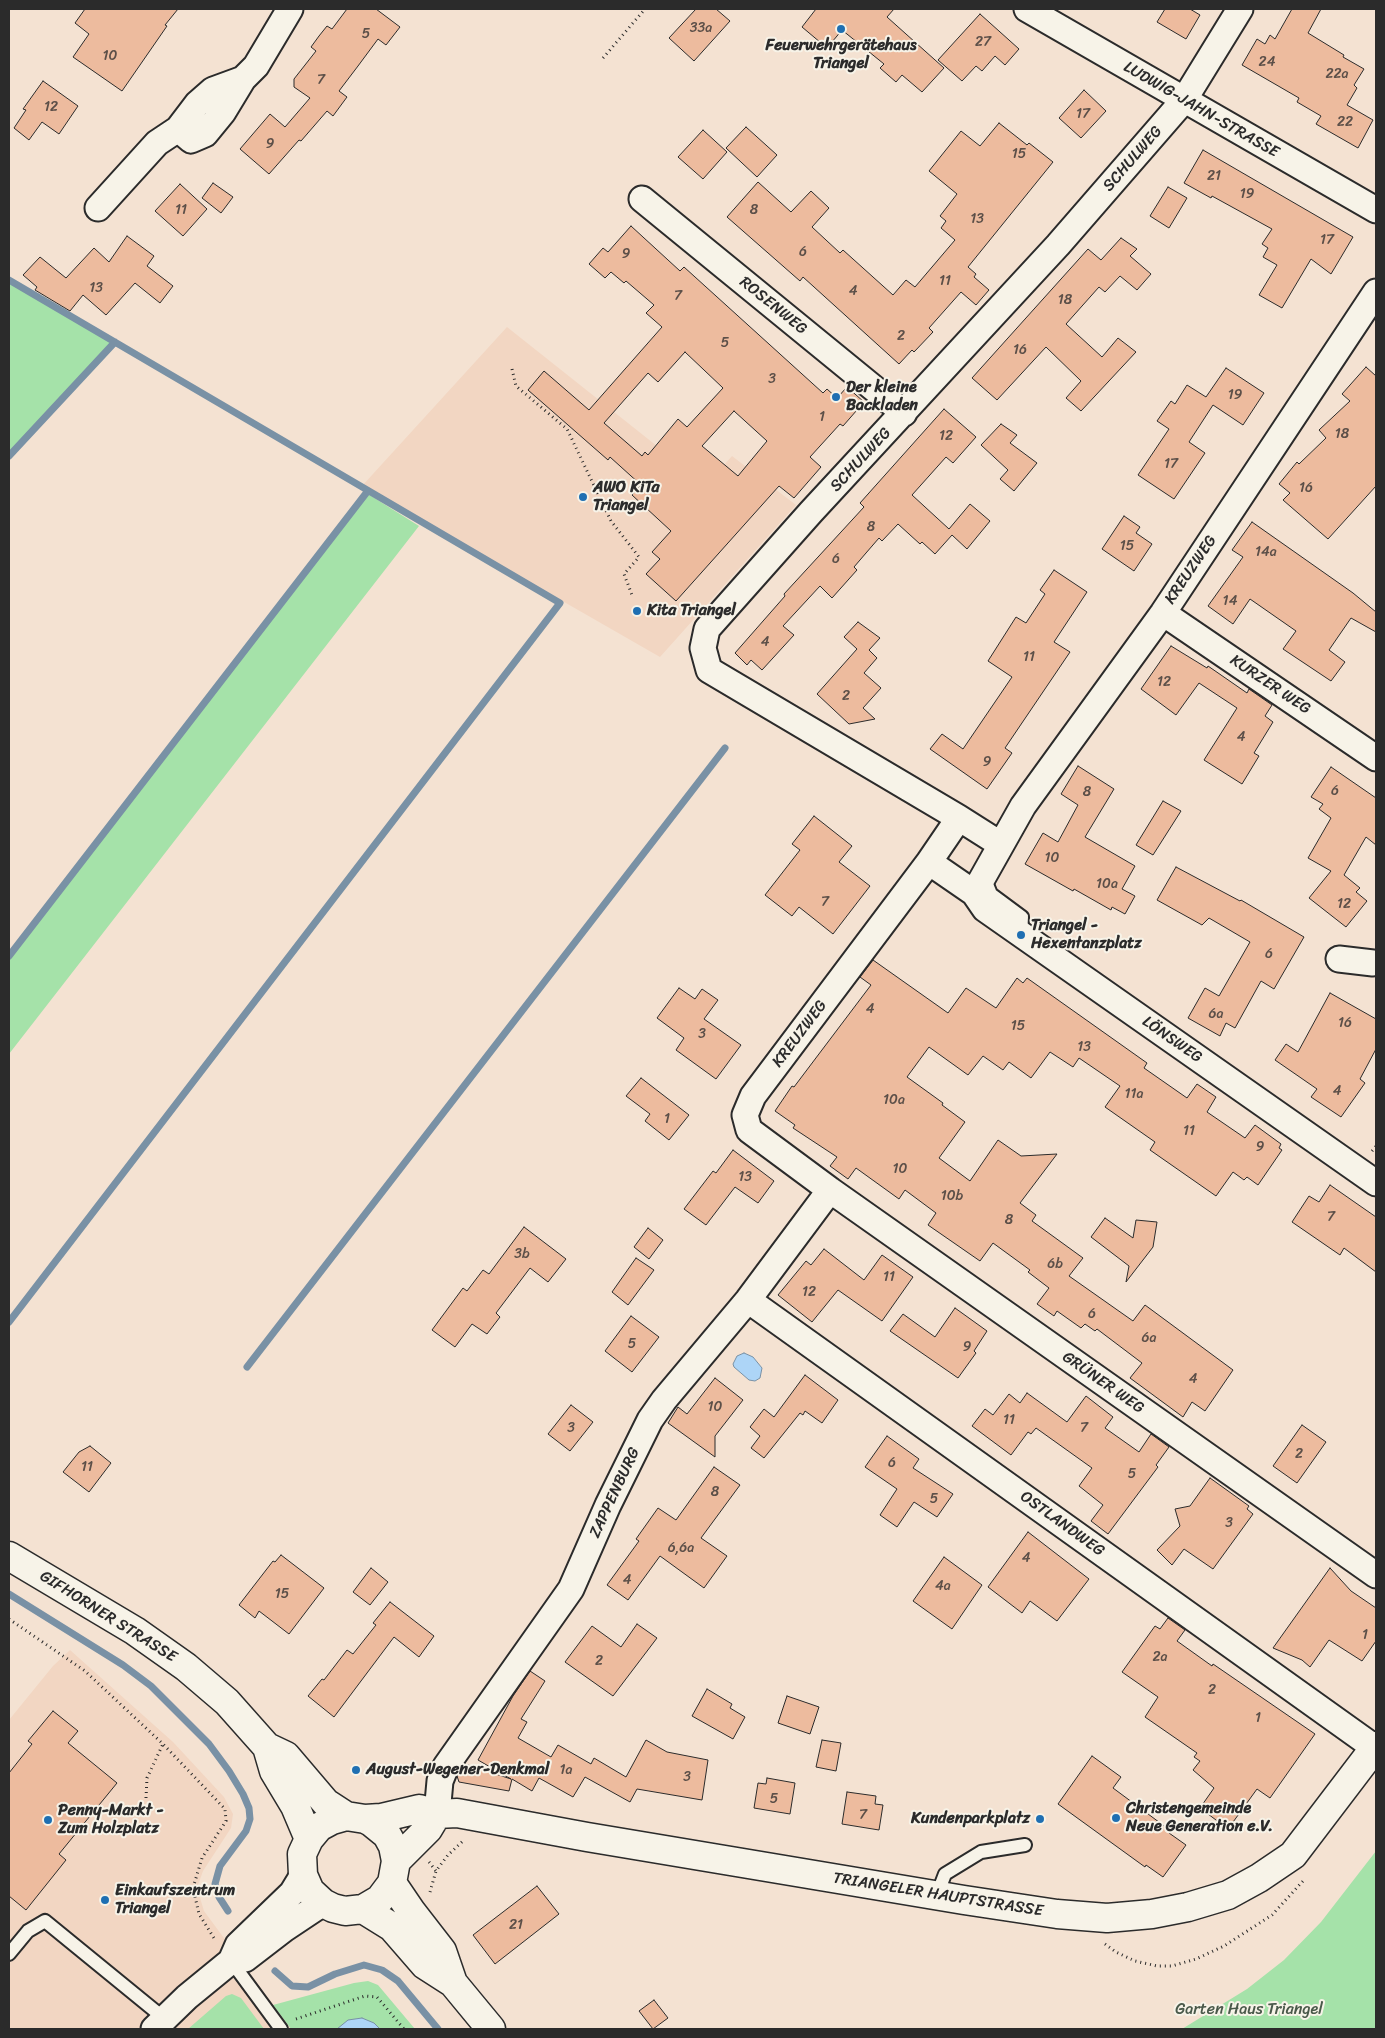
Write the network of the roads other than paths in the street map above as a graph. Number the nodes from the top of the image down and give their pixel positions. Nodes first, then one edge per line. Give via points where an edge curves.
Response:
1 (290, 9) edge
2 (1027, 9) edge
3 (1240, 9) edge
4 (1184, 100) junction
5 (642, 199) dead end
6 (98, 208) dead end
7 (1376, 210) edge
8 (1376, 292) edge
9 (904, 413) junction
10 (1163, 613) junction
11 (1376, 758) edge
12 (959, 818) junction
13 (1000, 844) junction
14 (929, 862) junction
15 (979, 885) junction
16 (1340, 958) dead end
17 (1375, 962) edge
18 (1376, 1183) edge
19 (830, 1190) junction
20 (748, 1300) junction
21 (9, 1556) edge
22 (1376, 1575) edge
23 (267, 1747) junction
24 (1376, 1747) edge
25 (437, 1814) junction
26 (355, 1818) junction
27 (309, 1839) junction
28 (1025, 1845) dead end
29 (394, 1872) junction
30 (303, 1875) junction
31 (937, 1895) junction
32 (323, 1903) junction
33 (363, 1909) junction
34 (9, 1954) edge
35 (231, 1961) junction
36 (453, 1983) junction
37 (160, 2024) edge
38 (285, 2025) edge
39 (491, 2029) edge

1 - 6 street via 256,66 204,134 191,140 178,129 157,143
2 - 4 street, LUDWIG-JAHN-STRASSE
3 - 4 street, SCHULWEG
4 - 7 street, LUDWIG-JAHN-STRASSE
4 - 9 street, SCHULWEG via 1058,245
5 - 9 street, ROSENWEG
8 - 10 street, KREUZWEG
9 - 12 street, SCHULWEG via 707,629 703,648 709,670
10 - 11 street, KURZER WEG
10 - 13 street, KREUZWEG via 1023,806
12 - 13 street, SCHULWEG
12 - 14 street, KREUZWEG
13 - 15 street, KREUZWEG
14 - 15 street, LÖNSWEG
14 - 19 street, KREUZWEG via 752,1096 745,1115 750,1130
15 - 18 street, LÖNSWEG via 985,909
16 - 17 street
19 - 20 street, ZAPPENBURG
19 - 22 street, GRÜNER WEG
20 - 24 street, OSTLANDWEG
20 - 25 street, ZAPPENBURG via 650,1420 571,1589 446,1766 440,1780
21 - 23 street, GIFHORNER STRASSE via 135,1631 186,1667 227,1702
23 - 26 street, GIFHORNER STRASSE via 286,1756 326,1803
23 - 27 street, GIFHORNER STRASSE via 274,1770 296,1806
24 - 31 street, TRIANGELER HAUPTSTRASSE via 1293,1855 1228,1895 1152,1914 1107,1918 1057,1914
25 - 26 street, TRIANGELER HAUPTSTRASSE via 419,1809 380,1818
25 - 29 street
25 - 31 street, TRIANGELER HAUPTSTRASSE via 457,1813
26 - 27 street via 332,1820 319,1827
26 - 29 street, GIFHORNER STRASSE via 371,1822 386,1835 392,1846
27 - 30 street via 302,1854
28 - 31 lane via 981,1852 945,1874
29 - 33 street via 380,1899
29 - 36 street, GIFHORNER STRASSE via 411,1912 442,1950
30 - 32 street via 310,1891
30 - 35 street via 292,1893 238,1945
32 - 33 street via 346,1911
32 - 35 street via 245,1959
33 - 36 street, GIFHORNER STRASSE via 392,1927 425,1965
34 - 37 lane via 28,1931 45,1921
35 - 37 street
35 - 38 lane
36 - 39 street, GIFHORNER STRASSE

